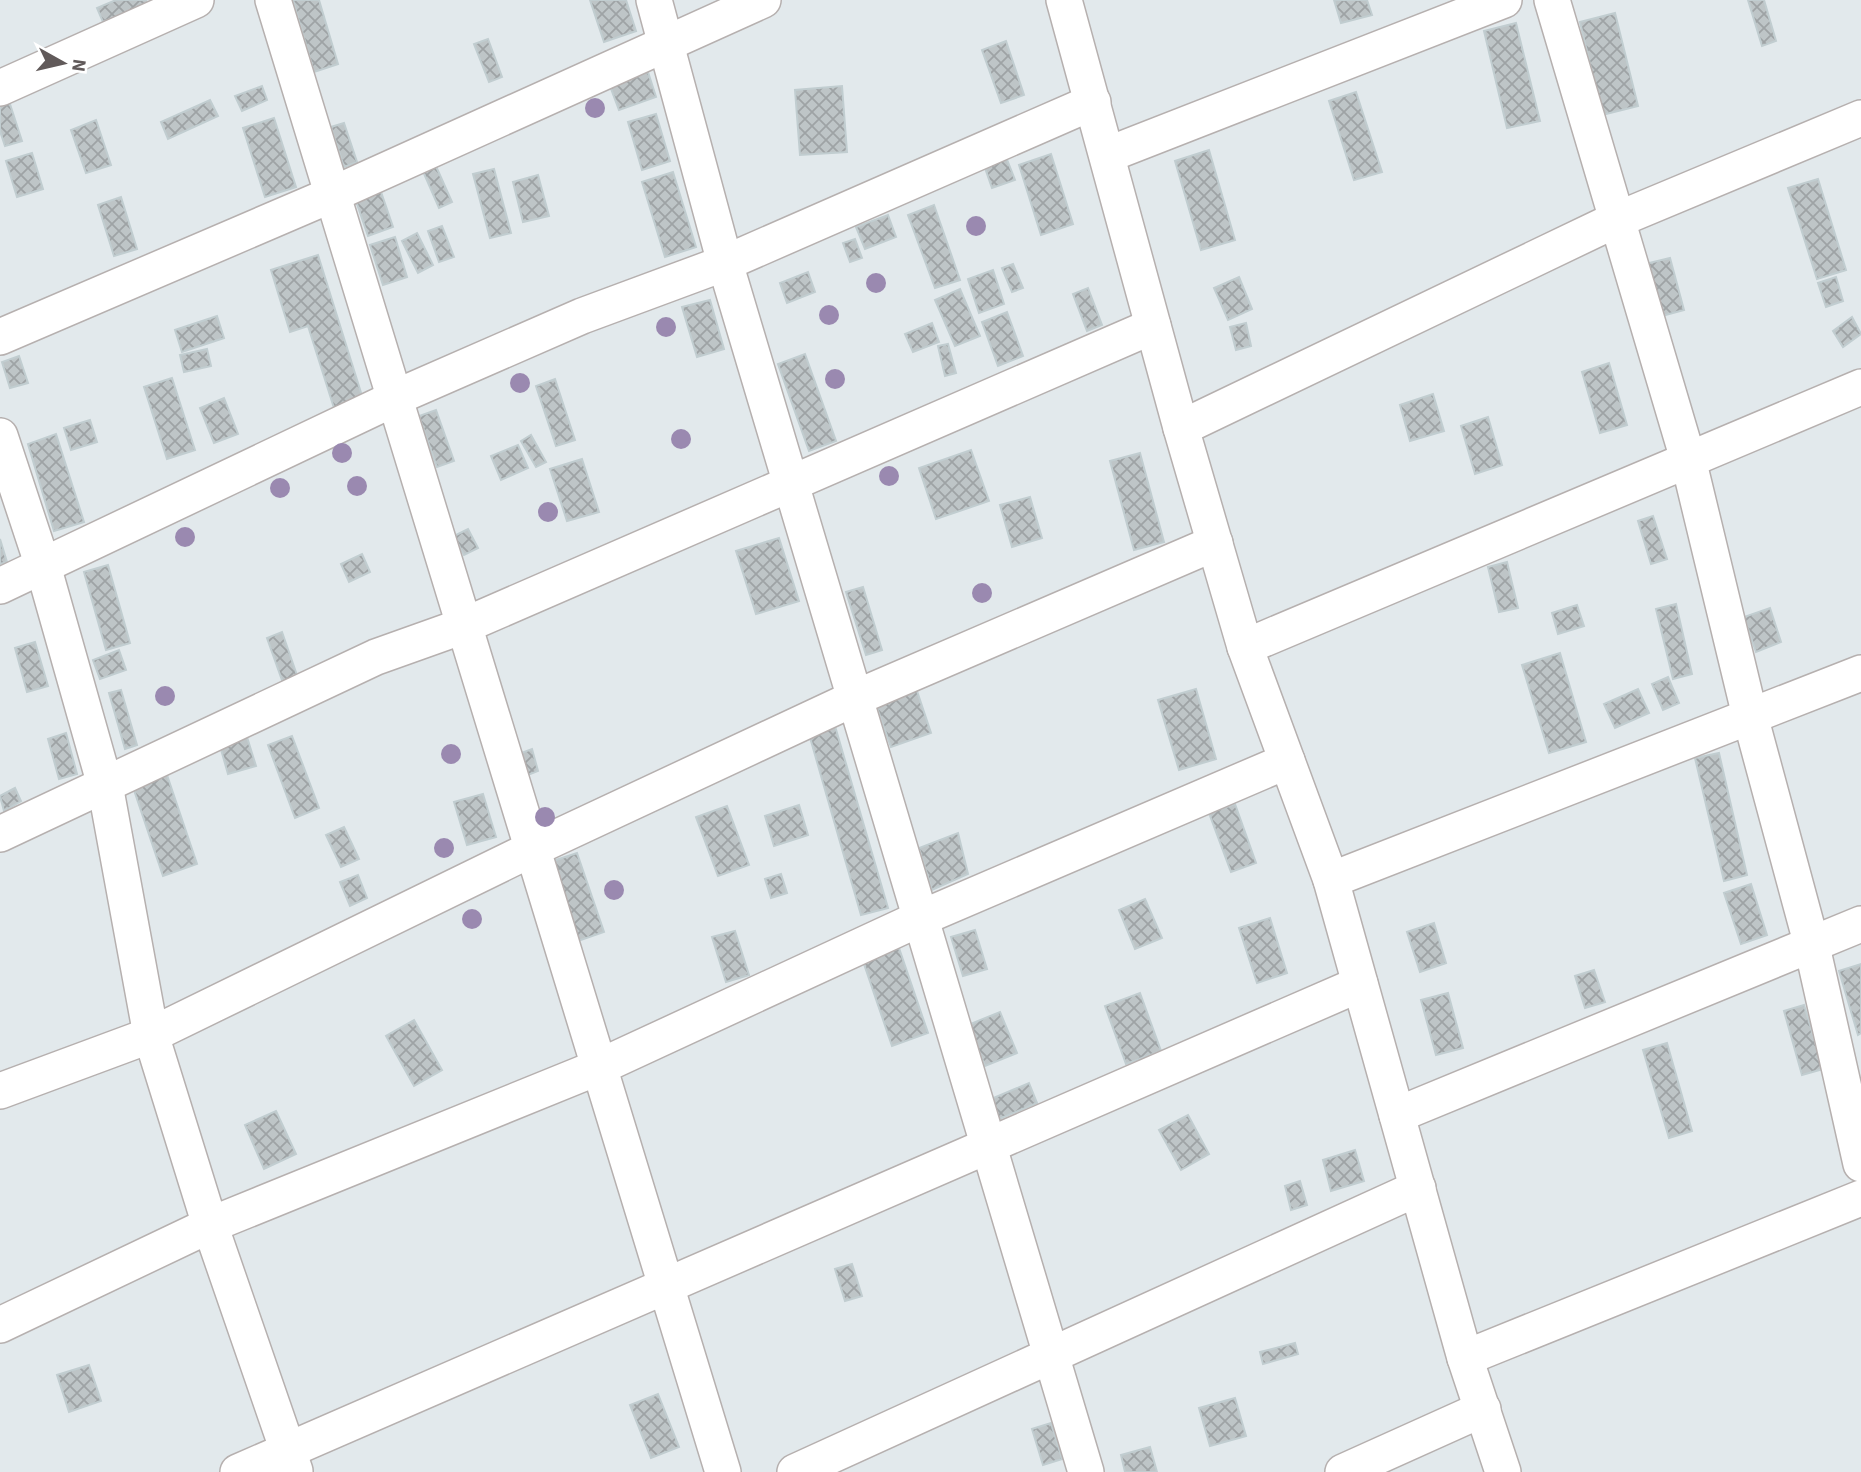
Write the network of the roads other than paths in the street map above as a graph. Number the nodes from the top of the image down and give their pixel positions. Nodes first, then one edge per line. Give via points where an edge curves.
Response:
1 (196, 0) edge
2 (273, 0) edge
3 (654, 0) edge
4 (763, 0) edge
5 (1065, 0) edge
6 (1504, 0) edge
7 (1552, 0) edge
8 (666, 43) junction
9 (0, 88) edge
10 (1093, 102) junction
11 (1861, 118) edge
12 (1107, 155) junction
13 (331, 195) junction
14 (1618, 219) junction
15 (725, 263) junction
16 (1153, 326) junction
17 (0, 337) edge
18 (1861, 387) edge
19 (394, 399) junction
20 (1181, 428) junction
21 (0, 436) edge
22 (1688, 459) junction
23 (792, 484) junction
24 (1215, 543) junction
25 (43, 566) junction
26 (0, 586) edge
27 (463, 626) junction
28 (1245, 648) junction
29 (1861, 673) edge
30 (855, 698) junction
31 (1750, 716) junction
32 (1287, 761) junction
33 (105, 785) junction
34 (0, 834) edge
35 (532, 849) junction
36 (1331, 880) junction
37 (921, 918) junction
38 (1861, 924) edge
39 (1811, 942) junction
40 (1360, 984) junction
41 (150, 1035) junction
42 (599, 1067) junction
43 (0, 1091) edge
44 (1397, 1115) junction
45 (990, 1148) junction
46 (1861, 1164) edge
47 (1418, 1188) junction
48 (1861, 1198) edge
49 (210, 1225) junction
50 (666, 1285) junction
51 (0, 1325) edge
52 (1051, 1355) junction
53 (1465, 1358) junction
54 (1483, 1409) junction
55 (292, 1461) edge
56 (238, 1472) edge
57 (723, 1472) edge
58 (795, 1472) edge
59 (1086, 1472) edge
60 (1343, 1472) edge
61 (1503, 1472) edge

1 - 9 street
2 - 13 street
3 - 8 street
4 - 8 street
5 - 10 street
6 - 12 street
7 - 14 street
8 - 13 street
8 - 15 street
10 - 12 street
10 - 15 street
11 - 14 street
12 - 16 street
13 - 17 street
13 - 19 street
14 - 20 street
14 - 22 street
15 - 19 street via 582,316
15 - 23 street
16 - 20 street
16 - 23 street
18 - 22 street
19 - 25 street
19 - 27 street
20 - 24 street
21 - 25 street
22 - 28 street
22 - 31 street
23 - 27 street
23 - 30 street
24 - 28 street
24 - 30 street
25 - 26 street
25 - 33 street
27 - 33 street via 376,657
27 - 35 street
28 - 32 street
29 - 31 street
30 - 35 street
30 - 37 street
31 - 36 street
31 - 39 street
32 - 36 street
32 - 37 street
33 - 34 street
33 - 41 street
35 - 41 street
35 - 42 street
36 - 40 street
37 - 42 street
37 - 45 street
38 - 39 street
39 - 44 street
39 - 46 street
40 - 44 street
40 - 45 street
41 - 43 street
41 - 49 street
42 - 49 street
42 - 50 street
44 - 47 street
45 - 50 street
45 - 52 street
47 - 52 street
47 - 53 street
48 - 53 street
49 - 51 street
49 - 55 street
50 - 55 street
50 - 57 street
52 - 58 street
52 - 59 street
53 - 54 street
54 - 60 street
54 - 61 street
55 - 56 street

